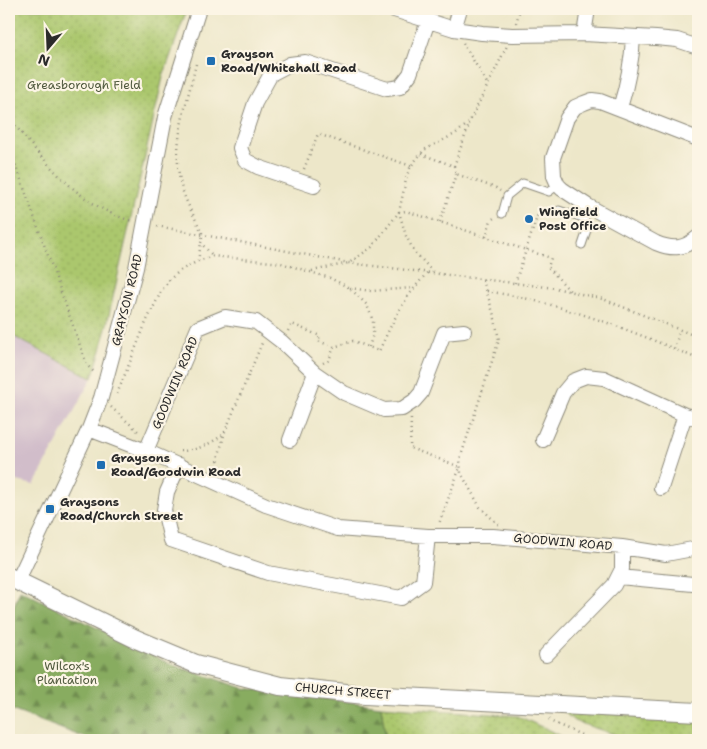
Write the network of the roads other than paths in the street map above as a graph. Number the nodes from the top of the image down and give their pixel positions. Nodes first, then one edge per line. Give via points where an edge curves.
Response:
1 (199, 9) edge
2 (391, 9) edge
3 (460, 9) edge
4 (588, 9) edge
5 (428, 21) junction
6 (454, 29) junction
7 (584, 34) junction
8 (633, 38) junction
9 (698, 47) edge
10 (620, 108) junction
11 (698, 139) edge
12 (558, 185) junction
13 (314, 186) dead end
14 (557, 210) road end
15 (586, 212) junction
16 (502, 214) road end
17 (698, 237) edge
18 (582, 245) dead end
19 (464, 331) dead end
20 (315, 373) junction
21 (691, 417) edge
22 (89, 429) junction
23 (290, 440) dead end
24 (543, 440) dead end
25 (148, 447) junction
26 (178, 458) junction
27 (660, 488) dead end
28 (431, 536) junction
29 (622, 547) junction
30 (698, 548) edge
31 (619, 577) junction
32 (13, 578) edge
33 (692, 584) dead end
34 (546, 655) dead end
35 (698, 712) edge

1 - 22 street, GRAYSON ROAD via 166,118 136,268 106,382
2 - 5 street
3 - 6 street
4 - 7 street
5 - 6 street
5 - 13 street via 410,74 400,87 387,89 305,62 290,64 271,74 255,103 240,148 245,160 258,167
6 - 7 street via 512,35
7 - 8 street
8 - 9 street via 677,40
8 - 10 street via 629,76
10 - 11 street
10 - 12 street via 592,100 570,112 553,158
12 - 15 street
12 - 16 lane via 548,192 523,183 507,196
14 - 15 lane
15 - 17 street via 668,248 681,247
15 - 18 lane via 587,230
19 - 20 street, GOODWIN ROAD via 444,333 421,393 402,409 384,410 344,392
20 - 23 street
20 - 25 street, GOODWIN ROAD via 256,322 225,317 198,328
21 - 24 street via 604,378 586,376 573,382 563,393
21 - 27 street
22 - 25 street, GOODWIN ROAD
22 - 32 street, GRAYSON ROAD
25 - 26 street, GOODWIN ROAD
26 - 28 street, GOODWIN ROAD via 266,505 338,529
26 - 28 street via 164,510 171,540 268,573 401,598 423,582
28 - 29 street, GOODWIN ROAD
29 - 30 street, GOODWIN ROAD via 666,554
29 - 31 street
31 - 33 street
31 - 34 street
32 - 35 street, CHURCH STREET via 136,639 196,664 280,686 365,695

